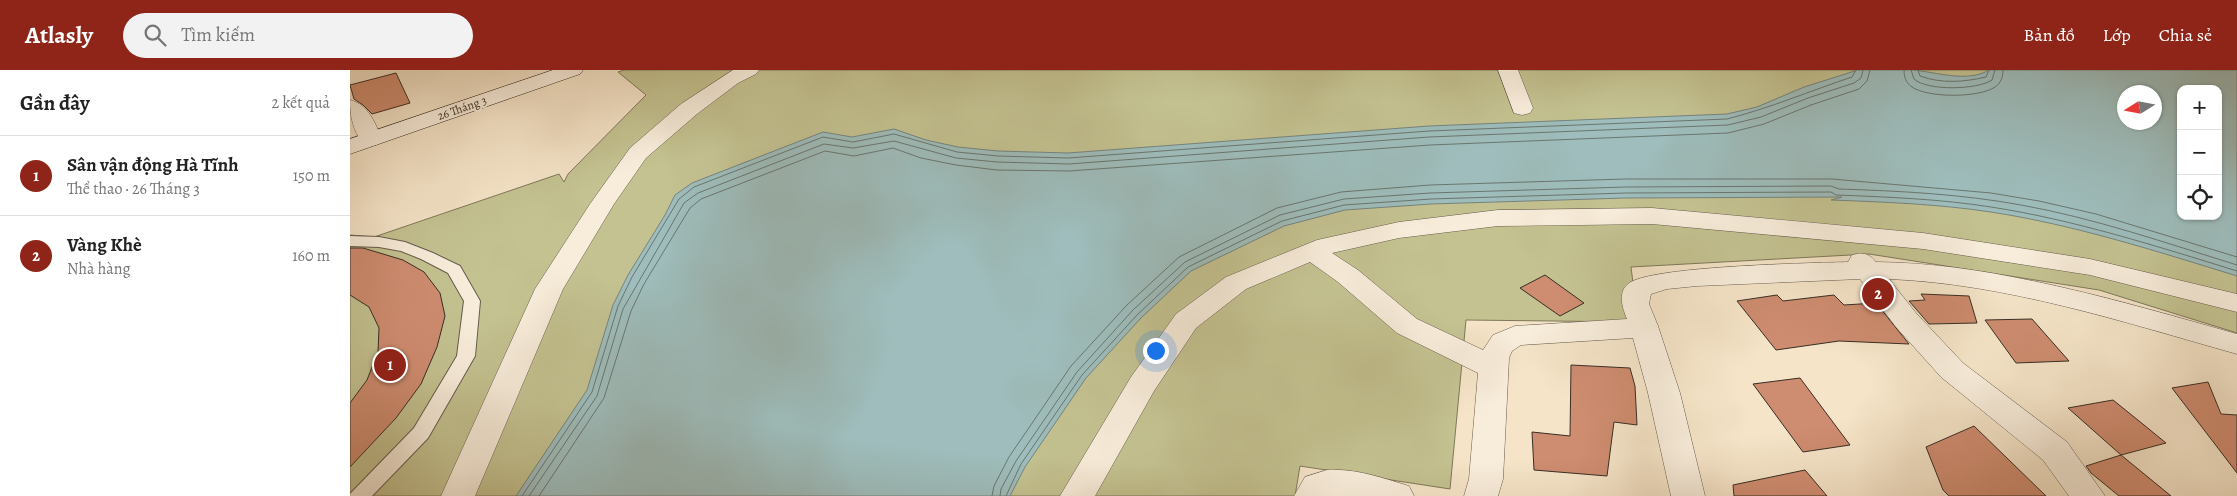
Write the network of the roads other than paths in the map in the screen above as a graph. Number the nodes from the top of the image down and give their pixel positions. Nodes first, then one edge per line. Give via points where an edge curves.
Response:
1 (573, 70) edge
2 (749, 70) edge
3 (1508, 70) edge
4 (350, 107) edge
5 (1522, 108) dead end
6 (371, 139) junction
7 (350, 146) edge
8 (1842, 233) junction
9 (350, 241) edge
10 (1312, 252) junction
11 (1868, 270) junction
12 (2237, 303) edge
13 (1644, 326) junction
14 (2237, 344) edge
15 (1494, 368) junction
16 (359, 496) edge
17 (458, 496) edge
18 (1077, 496) edge
19 (1312, 496) edge
20 (1397, 496) edge
21 (1481, 496) edge
22 (1688, 496) edge
23 (2088, 496) edge

1 - 6 street, 26 Tháng 3
2 - 17 street via 689,109 638,153 602,204 549,289
3 - 5 street
4 - 6 street via 361,117
6 - 7 street, 26 Tháng 3
8 - 10 street via 1652,216 1498,218 1400,230
8 - 11 street
8 - 12 street via 1923,241 2090,267
9 - 16 lane via 405,247 427,256 454,270 472,301 466,356 421,433
10 - 15 street via 1348,276 1407,326
10 - 18 street via 1236,283 1186,321 1142,386
11 - 13 street via 1654,282 1638,289 1635,304
11 - 14 street via 1992,281
11 - 23 street via 1906,320 1952,370 2055,451
13 - 15 street via 1507,337 1499,344
13 - 22 street via 1664,393
15 - 21 street via 1486,479
19 - 20 street via 1317,486 1342,483

